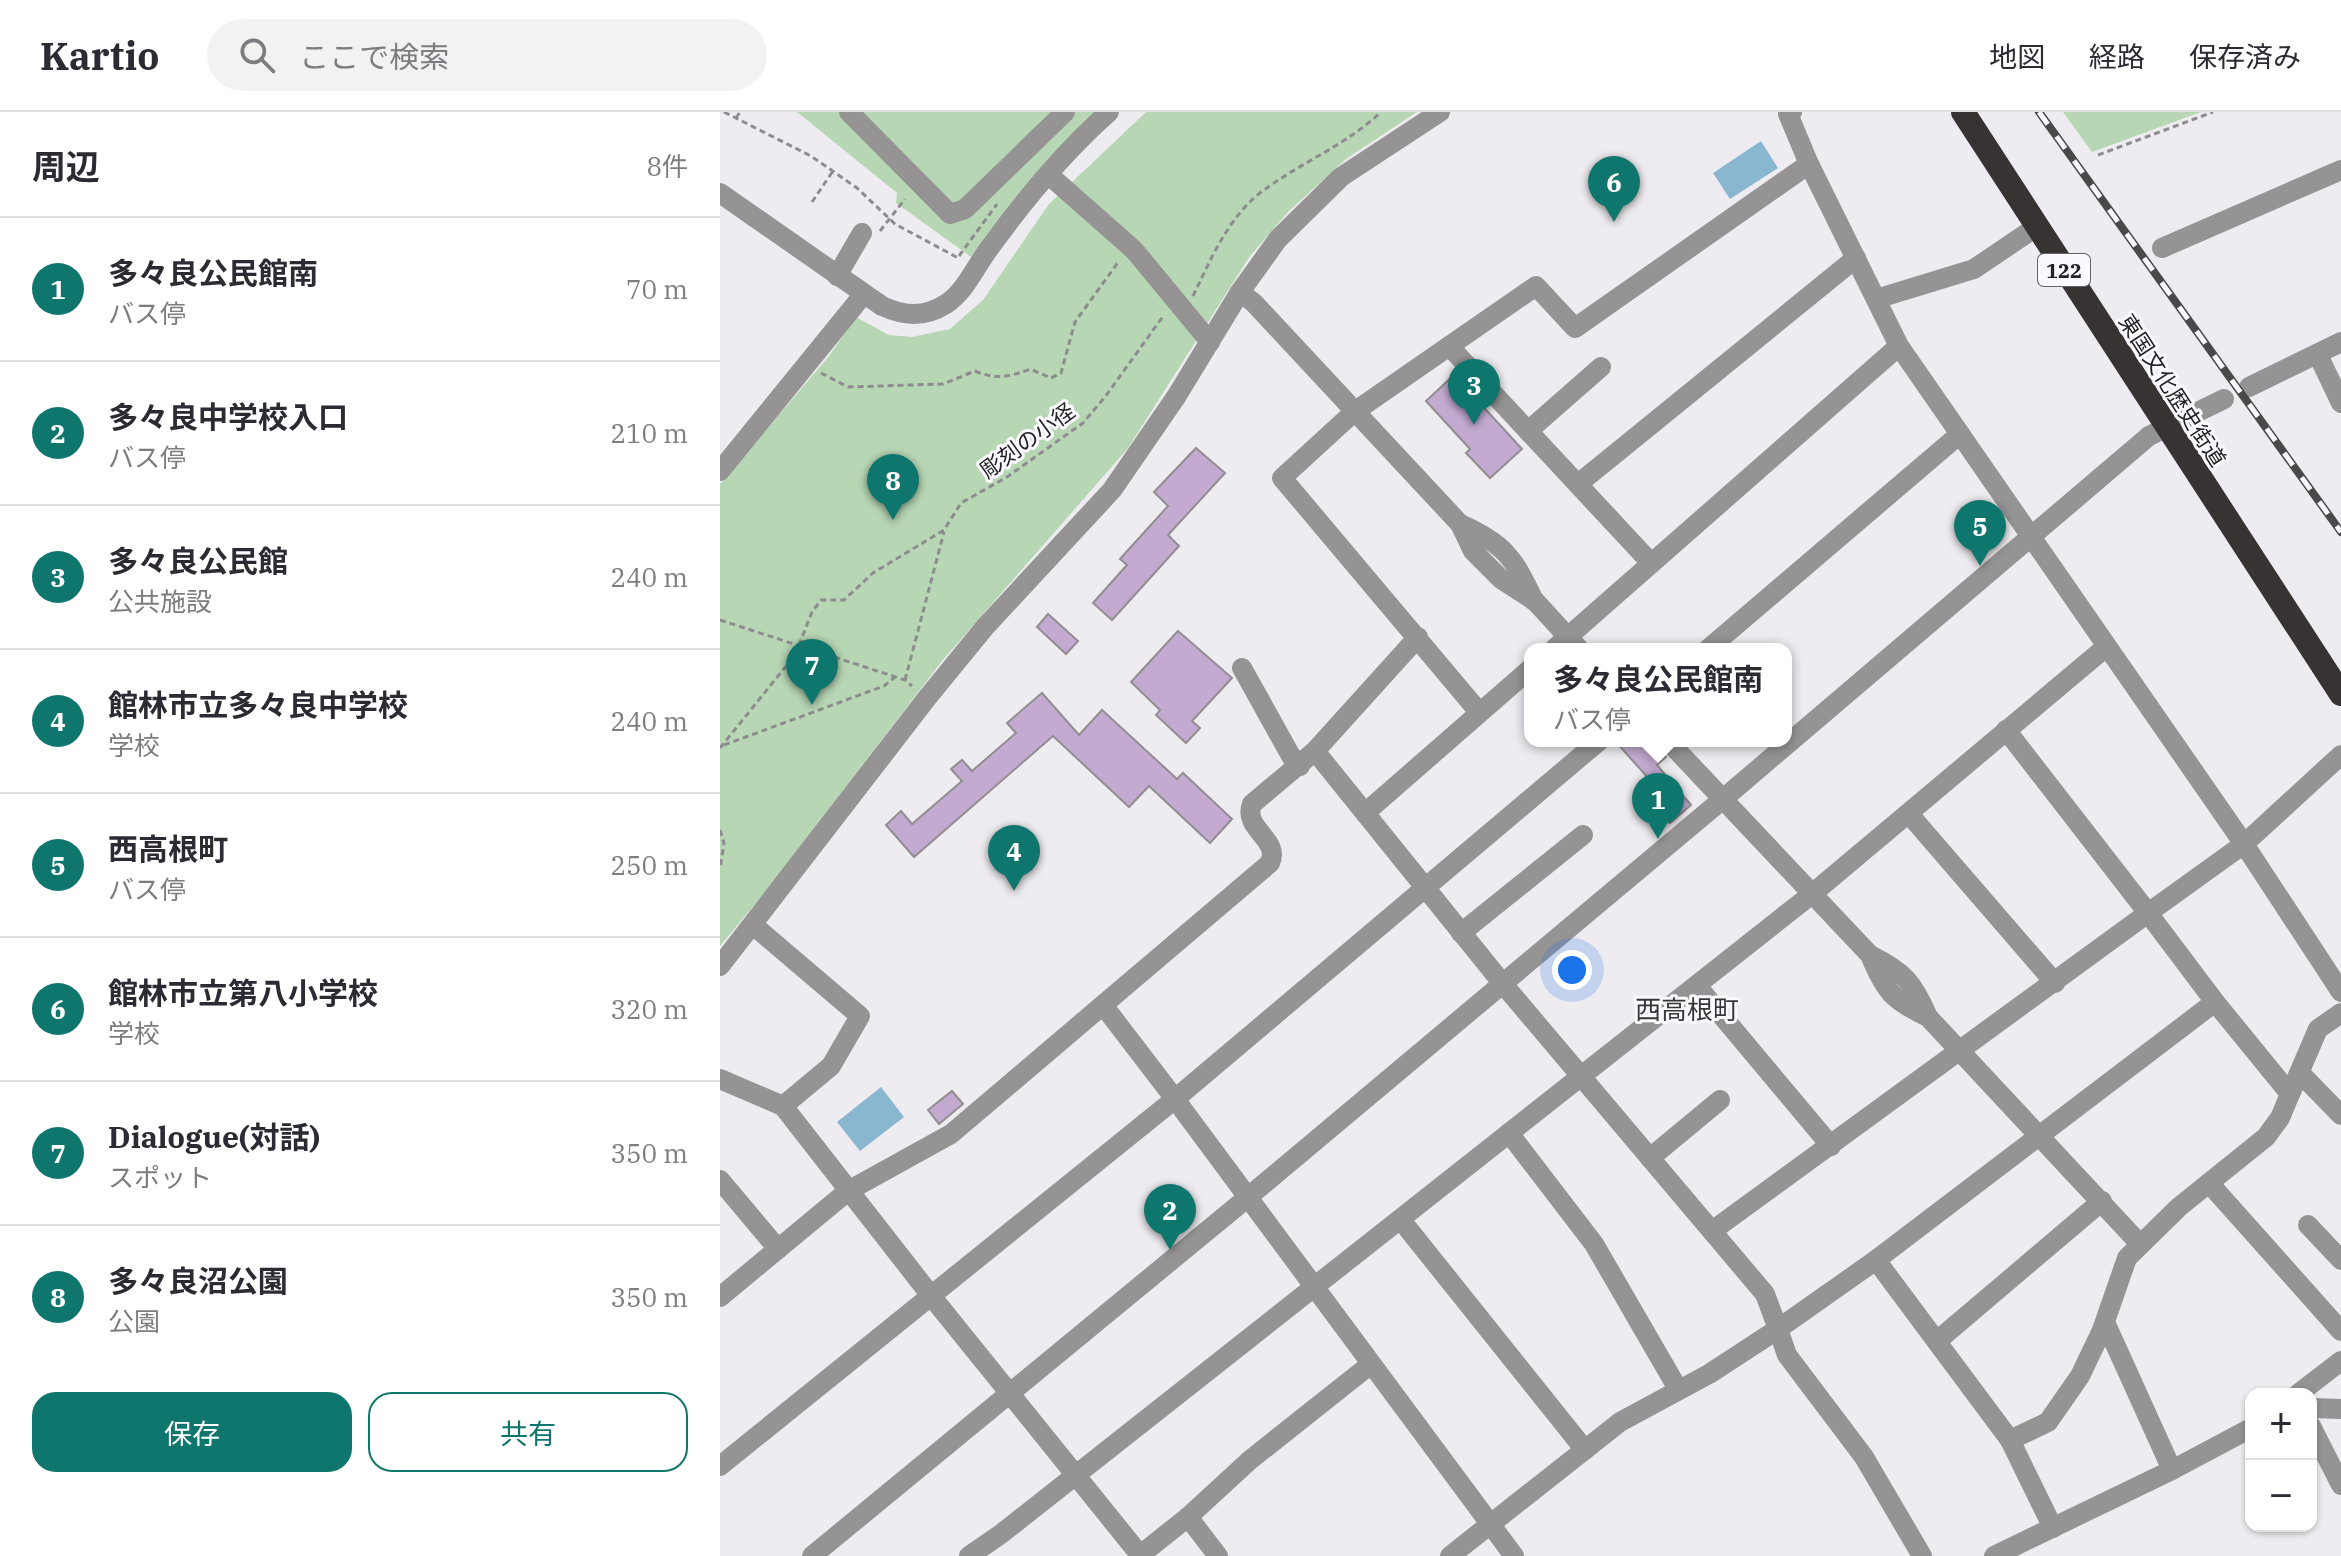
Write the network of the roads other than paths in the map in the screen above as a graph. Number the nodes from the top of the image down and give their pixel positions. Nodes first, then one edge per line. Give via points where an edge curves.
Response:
1 (849, 112) edge
2 (1065, 112) edge
3 (1109, 112) edge
4 (1440, 112) edge
5 (1792, 112) edge
6 (1963, 112) edge
7 (1809, 164) junction
8 (2341, 170) edge
9 (1049, 175) junction
10 (720, 193) edge
11 (2036, 227) junction
12 (868, 237) road end
13 (2162, 248) dead end
14 (1856, 258) junction
15 (837, 276) junction
16 (1240, 292) junction
17 (863, 295) junction
18 (1876, 299) junction
19 (1210, 342) junction
20 (2341, 342) edge
21 (1449, 346) junction
22 (1899, 346) junction
23 (2318, 355) junction
24 (1601, 367) dead end
25 (2249, 387) dead end
26 (2224, 399) dead end
27 (2341, 403) edge
28 (1354, 412) junction
29 (2166, 427) junction
30 (1528, 431) junction
31 (1960, 434) junction
32 (728, 445) edge
33 (720, 471) edge
34 (1578, 484) junction
35 (2031, 535) junction
36 (1651, 563) junction
37 (1418, 637) junction
38 (1566, 643) edge
39 (1569, 643) edge
40 (1715, 643) edge
41 (2106, 647) junction
42 (1242, 668) dead end
43 (1524, 674) edge
44 (2341, 694) edge
45 (1479, 712) junction
46 (2006, 730) junction
47 (1792, 740) edge
48 (1592, 747) edge
49 (1674, 747) edge
50 (1784, 747) edge
51 (2341, 755) edge
52 (1308, 759) junction
53 (1723, 799) junction
54 (1365, 813) junction
55 (1909, 814) junction
56 (1583, 835) dead end
57 (2244, 844) junction
58 (1424, 888) junction
59 (1812, 894) junction
60 (2148, 913) junction
61 (753, 925) junction
62 (1461, 933) junction
63 (720, 966) edge
64 (2055, 983) junction
65 (1503, 984) junction
66 (1697, 986) junction
67 (2341, 992) edge
68 (2215, 1002) junction
69 (1103, 1005) junction
70 (2341, 1013) edge
71 (1960, 1051) junction
72 (2300, 1073) junction
73 (1581, 1077) junction
74 (720, 1079) edge
75 (2290, 1094) junction
76 (1175, 1099) junction
77 (1720, 1100) dead end
78 (783, 1106) junction
79 (2341, 1115) edge
80 (1509, 1133) junction
81 (2040, 1136) junction
82 (1831, 1146) junction
83 (1650, 1158) junction
84 (720, 1180) edge
85 (2209, 1183) junction
86 (848, 1191) junction
87 (1247, 1198) junction
88 (2102, 1201) junction
89 (1401, 1220) junction
90 (2308, 1225) dead end
91 (1712, 1231) junction
92 (2140, 1244) junction
93 (778, 1249) junction
94 (1876, 1260) junction
95 (2341, 1260) edge
96 (1314, 1287) junction
97 (720, 1297) edge
98 (932, 1297) junction
99 (2105, 1322) junction
100 (1778, 1329) junction
101 (2341, 1331) edge
102 (1937, 1341) junction
103 (2341, 1361) edge
104 (1371, 1364) junction
105 (2306, 1388) edge
106 (1678, 1389) junction
107 (1011, 1394) junction
108 (2317, 1408) edge
109 (2341, 1409) edge
110 (2245, 1431) edge
111 (2317, 1438) edge
112 (2010, 1440) junction
113 (1585, 1450) junction
114 (720, 1466) edge
115 (2172, 1470) junction
116 (1075, 1475) junction
117 (2341, 1485) edge
118 (1188, 1517) junction
119 (1491, 1525) junction
120 (2053, 1528) junction
121 (812, 1556) edge
122 (969, 1556) edge
123 (1139, 1556) edge
124 (1218, 1556) edge
125 (1450, 1556) edge
126 (1514, 1556) edge
127 (1922, 1556) edge
128 (1994, 1556) edge

1 - 2 street via 950,214 965,209
3 - 9 street
4 - 16 street via 1341,177 1278,239
5 - 7 street via 1788,114
6 - 11 highway, 東国文化歴史街道 / 122
7 - 14 street
7 - 21 street via 1575,328 1536,286
8 - 13 street
9 - 17 street via 945,305 916,315 899,314
9 - 19 street via 1134,250
10 - 15 street
11 - 18 street via 1974,269
11 - 29 highway, 東国文化歴史街道 / 122
12 - 15 street
14 - 18 street
14 - 34 street
15 - 17 street
16 - 19 street
16 - 28 street
17 - 32 street via 808,364
18 - 22 street
19 - 61 street via 1112,490 927,698
20 - 23 street
21 - 28 street
21 - 30 street
22 - 31 street
22 - 36 street
23 - 25 street
23 - 27 street
24 - 30 street
26 - 29 street
28 - 37 street via 1282,478
28 - 38 street via 1460,524 1489,537 1517,563 1535,601
29 - 35 street
29 - 44 highway, 東国文化歴史街道 / 122
30 - 34 street
31 - 35 street
31 - 40 street
32 - 33 street
34 - 36 street
35 - 41 street
35 - 47 street
36 - 39 street
37 - 45 street
37 - 52 street
41 - 46 street
41 - 57 street
42 - 52 street via 1291,756
43 - 45 street
45 - 54 street
46 - 55 street
46 - 60 street
48 - 58 street
49 - 53 street
50 - 53 street
51 - 57 street
52 - 54 street
52 - 69 street via 1252,804 1251,820 1272,848 1270,863
53 - 59 street
53 - 65 street
54 - 58 street
55 - 59 street
55 - 64 street
56 - 62 street
57 - 60 street
57 - 67 street
58 - 62 street
58 - 76 street
59 - 66 street
59 - 71 street via 1870,955 1898,969 1916,989 1928,1017
60 - 64 street
60 - 68 street
61 - 63 street
61 - 78 street via 860,1016 831,1066
62 - 65 street
64 - 71 street
65 - 73 street
65 - 87 street
66 - 73 street
66 - 82 street
68 - 75 street
68 - 81 street
69 - 76 street
69 - 86 street via 951,1134
70 - 72 street via 2318,1029
71 - 81 street
71 - 82 street
72 - 75 street
72 - 79 street
73 - 80 street
73 - 83 street
74 - 78 street
75 - 85 street via 2266,1137
76 - 87 street
76 - 98 street
77 - 83 street
78 - 86 street
80 - 89 street
80 - 106 street via 1594,1244
81 - 88 street
81 - 94 street
82 - 91 street
83 - 91 street
84 - 93 street
85 - 92 street
85 - 101 street
86 - 93 street
86 - 98 street
87 - 96 street
87 - 107 street
88 - 92 street
88 - 102 street
89 - 96 street
89 - 113 street
90 - 95 street
91 - 100 street via 1765,1294
92 - 99 street via 2127,1258
93 - 97 street
94 - 100 street
94 - 102 street
96 - 104 street
96 - 116 street
98 - 107 street
98 - 114 street
99 - 112 street via 2080,1376 2048,1422
99 - 115 street
100 - 106 street
100 - 127 street via 1787,1355 1864,1457
102 - 112 street
103 - 105 street
104 - 118 street
104 - 119 street
106 - 113 street via 1620,1422
107 - 116 street
107 - 121 street
108 - 109 street
110 - 115 street
111 - 117 street
112 - 120 street
113 - 119 street
115 - 120 street
116 - 122 street
116 - 123 street
118 - 123 street
118 - 124 street
119 - 125 street
119 - 126 street
120 - 128 street

